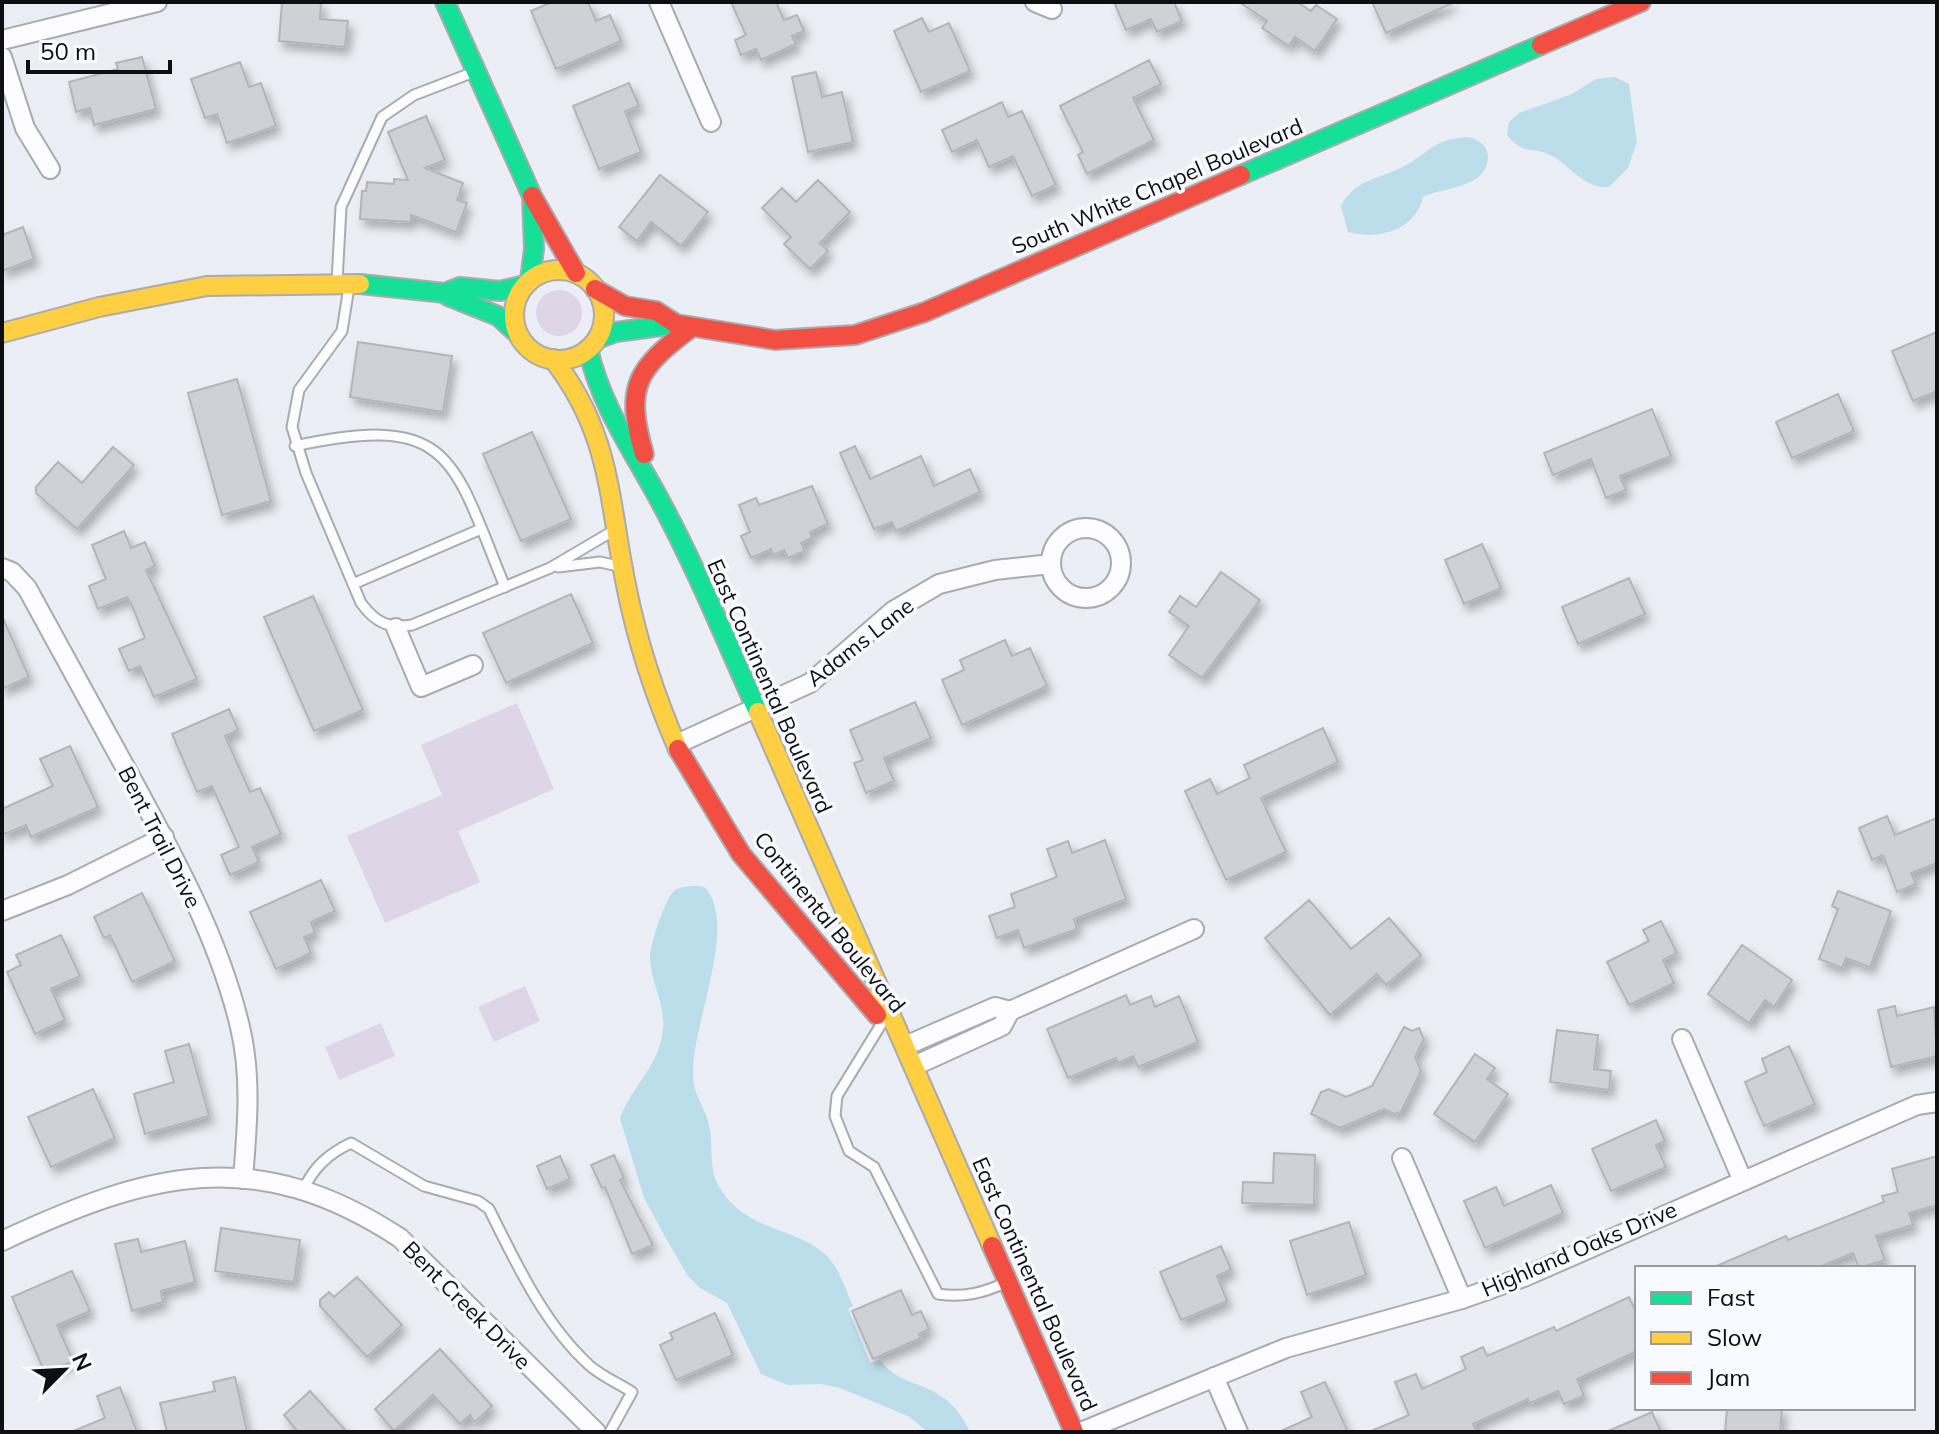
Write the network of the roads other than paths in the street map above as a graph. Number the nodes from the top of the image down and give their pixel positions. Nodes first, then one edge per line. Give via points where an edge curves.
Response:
1 (157, 2) edge
2 (445, 2) edge
3 (659, 2) edge
4 (1641, 2) edge
5 (2, 40) edge
6 (2, 57) edge
7 (477, 71) junction
8 (5, 80) edge
9 (711, 122) dead end
10 (50, 169) dead end
11 (532, 196) junction
12 (576, 273) junction
13 (528, 282) junction
14 (343, 284) junction
15 (595, 289) junction
16 (445, 293) junction
17 (684, 325) junction
18 (2, 333) edge
19 (517, 333) junction
20 (593, 344) junction
21 (553, 359) junction
22 (295, 446) junction
23 (659, 499) junction
24 (615, 528) junction
25 (481, 529) junction
26 (1051, 564) dead end
27 (622, 567) junction
28 (550, 568) junction
29 (4, 569) edge
30 (353, 584) junction
31 (505, 587) junction
32 (396, 628) junction
33 (473, 665) dead end
34 (756, 708) junction
35 (677, 744) junction
36 (164, 837) junction
37 (2, 911) edge
38 (1194, 929) dead end
39 (1010, 1011) junction
40 (882, 1023) junction
41 (1682, 1039) dead end
42 (905, 1046) junction
43 (914, 1066) junction
44 (1937, 1102) edge
45 (1402, 1158) dead end
46 (243, 1179) junction
47 (1742, 1179) junction
48 (303, 1190) junction
49 (2, 1241) edge
50 (1007, 1282) junction
51 (1462, 1299) junction
52 (1214, 1377) junction
53 (596, 1432) edge
54 (610, 1432) edge
55 (1074, 1432) edge
56 (1081, 1432) edge
57 (1238, 1432) edge

1 - 5 street
2 - 7 main road
3 - 9 street
4 - 17 main road, South White Chapel Boulevard via 925,312 855,335 812,340 775,340
6 - 8 street
7 - 11 main road
7 - 14 lane via 414,95 382,117 341,207
8 - 10 street
11 - 12 main road via 548,213 557,245
11 - 13 main road via 537,256
12 - 13 main road via 552,270
12 - 15 main road
13 - 16 main road via 500,291 460,287
13 - 19 main road via 514,307
14 - 16 main road
14 - 18 main road via 207,286
14 - 22 lane via 342,331 299,390 292,427
15 - 17 main road, South White Chapel Boulevard via 625,306 656,311
15 - 20 main road via 603,314
16 - 19 main road via 458,304 504,317
17 - 20 main road, South White Chapel Boulevard via 618,329
17 - 23 main road via 632,388 635,427
19 - 21 main road via 532,351
20 - 21 main road via 566,359
20 - 23 main road, East Continental Boulevard via 595,379 619,433
21 - 24 main road, Continental Boulevard via 579,389 599,437
22 - 25 lane via 334,437 401,434 423,441 455,472
22 - 30 lane
23 - 34 main road, East Continental Boulevard
24 - 27 main road, Continental Boulevard
24 - 28 lane
25 - 30 lane
25 - 31 lane
26 - 34 street, Adams Lane via 939,584 893,611 810,683
27 - 28 lane via 600,562
27 - 35 main road, Continental Boulevard via 650,675
28 - 31 lane
29 - 36 street, Bent Trail Drive via 27,588
30 - 32 lane via 371,616
31 - 32 lane
32 - 33 street via 421,687
34 - 35 street, Adams Lane
34 - 42 main road, East Continental Boulevard
35 - 40 main road, Continental Boulevard via 707,801 764,884 841,967
36 - 37 street
36 - 46 street, Bent Trail Drive via 182,869 241,1028 248,1113
38 - 39 street
39 - 42 street via 995,1007
39 - 43 street via 1002,1026
40 - 43 main road, Continental Boulevard
40 - 50 lane via 837,1096 835,1116 849,1151 874,1167 938,1294 981,1294
41 - 47 street
42 - 43 main road, East Continental Boulevard
43 - 50 main road, East Continental Boulevard
44 - 47 street, Highland Oaks Drive via 1917,1105
45 - 51 street
46 - 48 street, Bent Creek Drive
46 - 49 street, Bent Creek Drive via 184,1178 140,1185
47 - 51 street, Highland Oaks Drive via 1524,1277
48 - 53 street, Bent Creek Drive via 367,1217 400,1238
48 - 54 lane via 312,1172 351,1143 424,1186 489,1209 526,1283 560,1330 590,1366 632,1392
50 - 55 main road, East Continental Boulevard
51 - 52 street, Highland Oaks Drive via 1345,1329
52 - 56 street, Highland Oaks Drive
52 - 57 street

